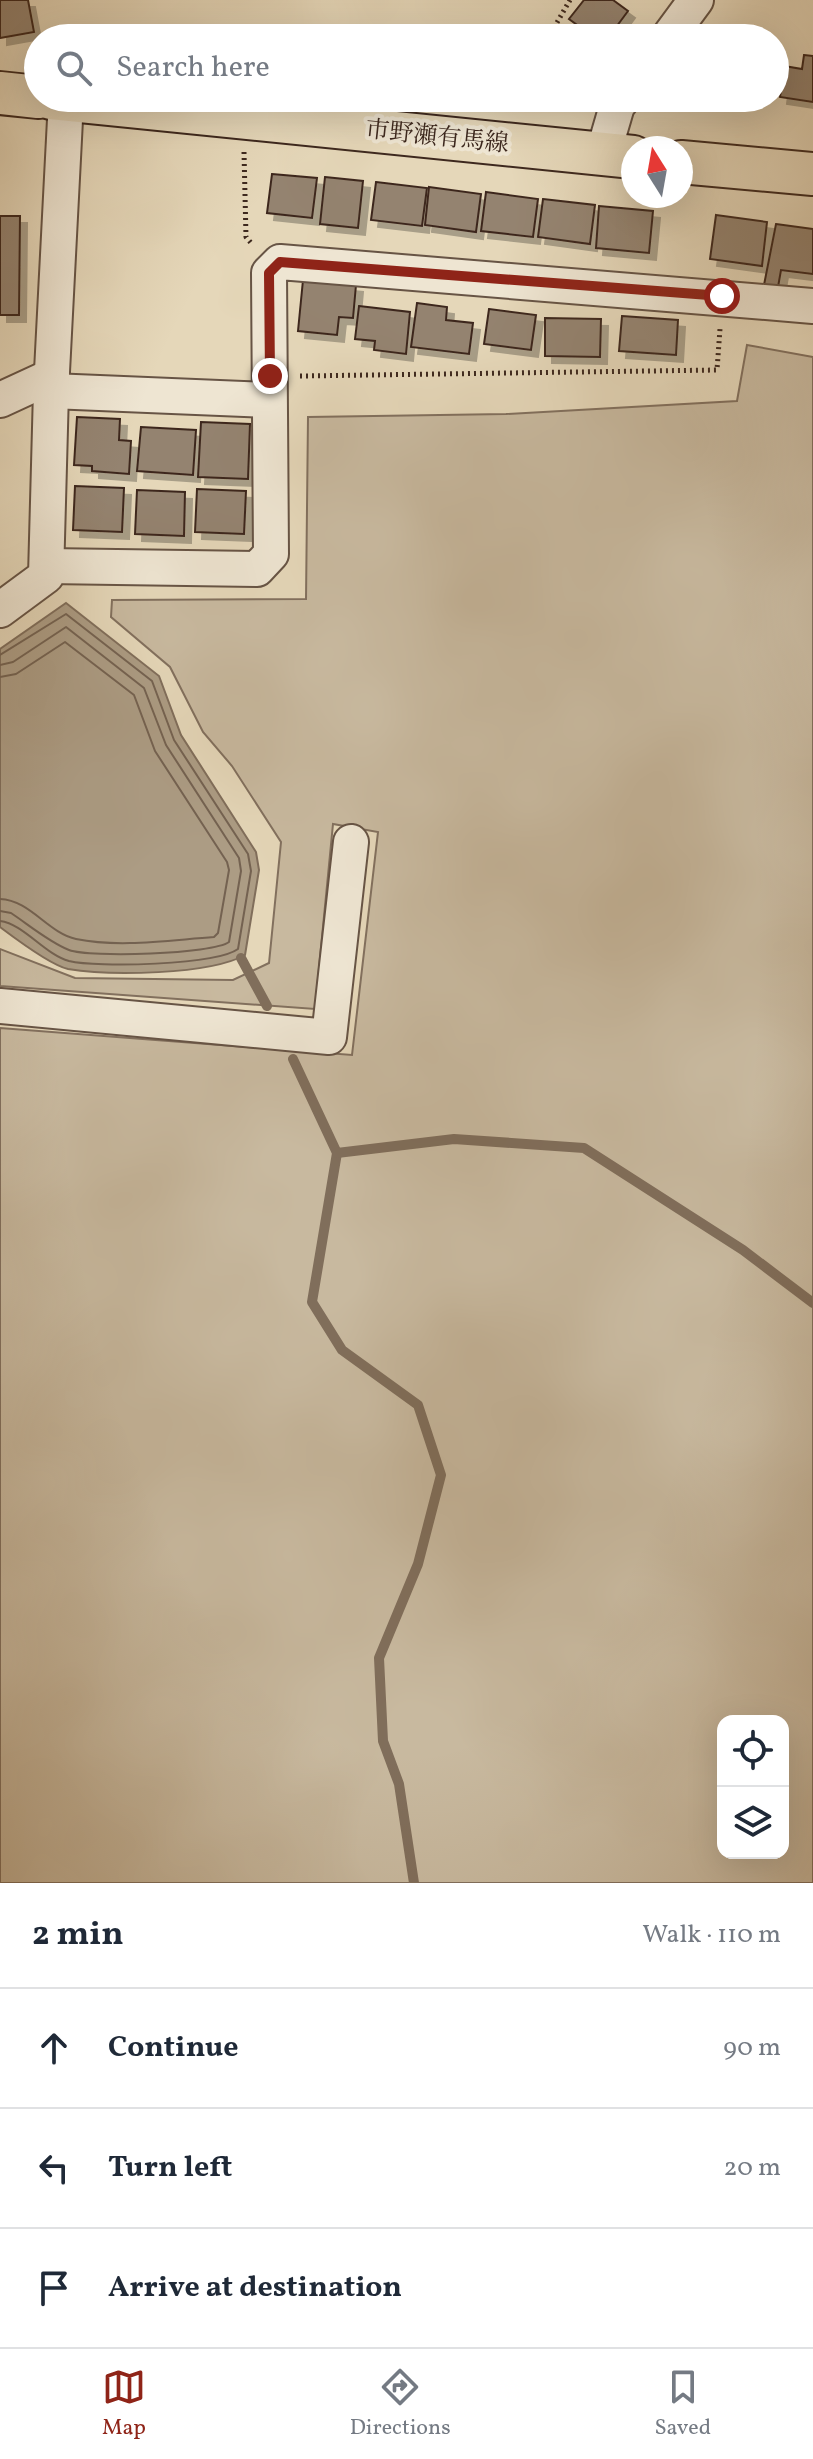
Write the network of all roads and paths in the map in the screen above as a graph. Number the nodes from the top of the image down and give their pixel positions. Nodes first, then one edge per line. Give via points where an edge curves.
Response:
1 (570, 0) edge
2 (696, 0) edge
3 (556, 24) edge
4 (678, 24) edge
5 (0, 93) edge
6 (24, 95) edge
7 (52, 112) edge
8 (181, 112) edge
9 (617, 112) edge
10 (245, 119) junction
11 (618, 156) edge
12 (693, 163) edge
13 (813, 174) edge
14 (246, 237) dead end
15 (813, 306) edge
16 (717, 370) dead end
17 (51, 384) junction
18 (268, 388) junction
19 (0, 400) edge
20 (47, 566) junction
21 (0, 610) edge
22 (351, 842) dead end
23 (0, 1006) edge

1 - 3 path
2 - 4 street
5 - 6 main road, 市野瀬有馬線
7 - 17 street
8 - 10 main road, 市野瀬有馬線
9 - 11 street
10 - 11 main road, 市野瀬有馬線
10 - 14 path
12 - 13 main road
15 - 18 street via 280,262 269,273
16 - 18 path
17 - 18 street
17 - 19 street
17 - 20 street
18 - 20 street via 271,554 257,569
20 - 21 street via 46,576
22 - 23 street via 329,1037

